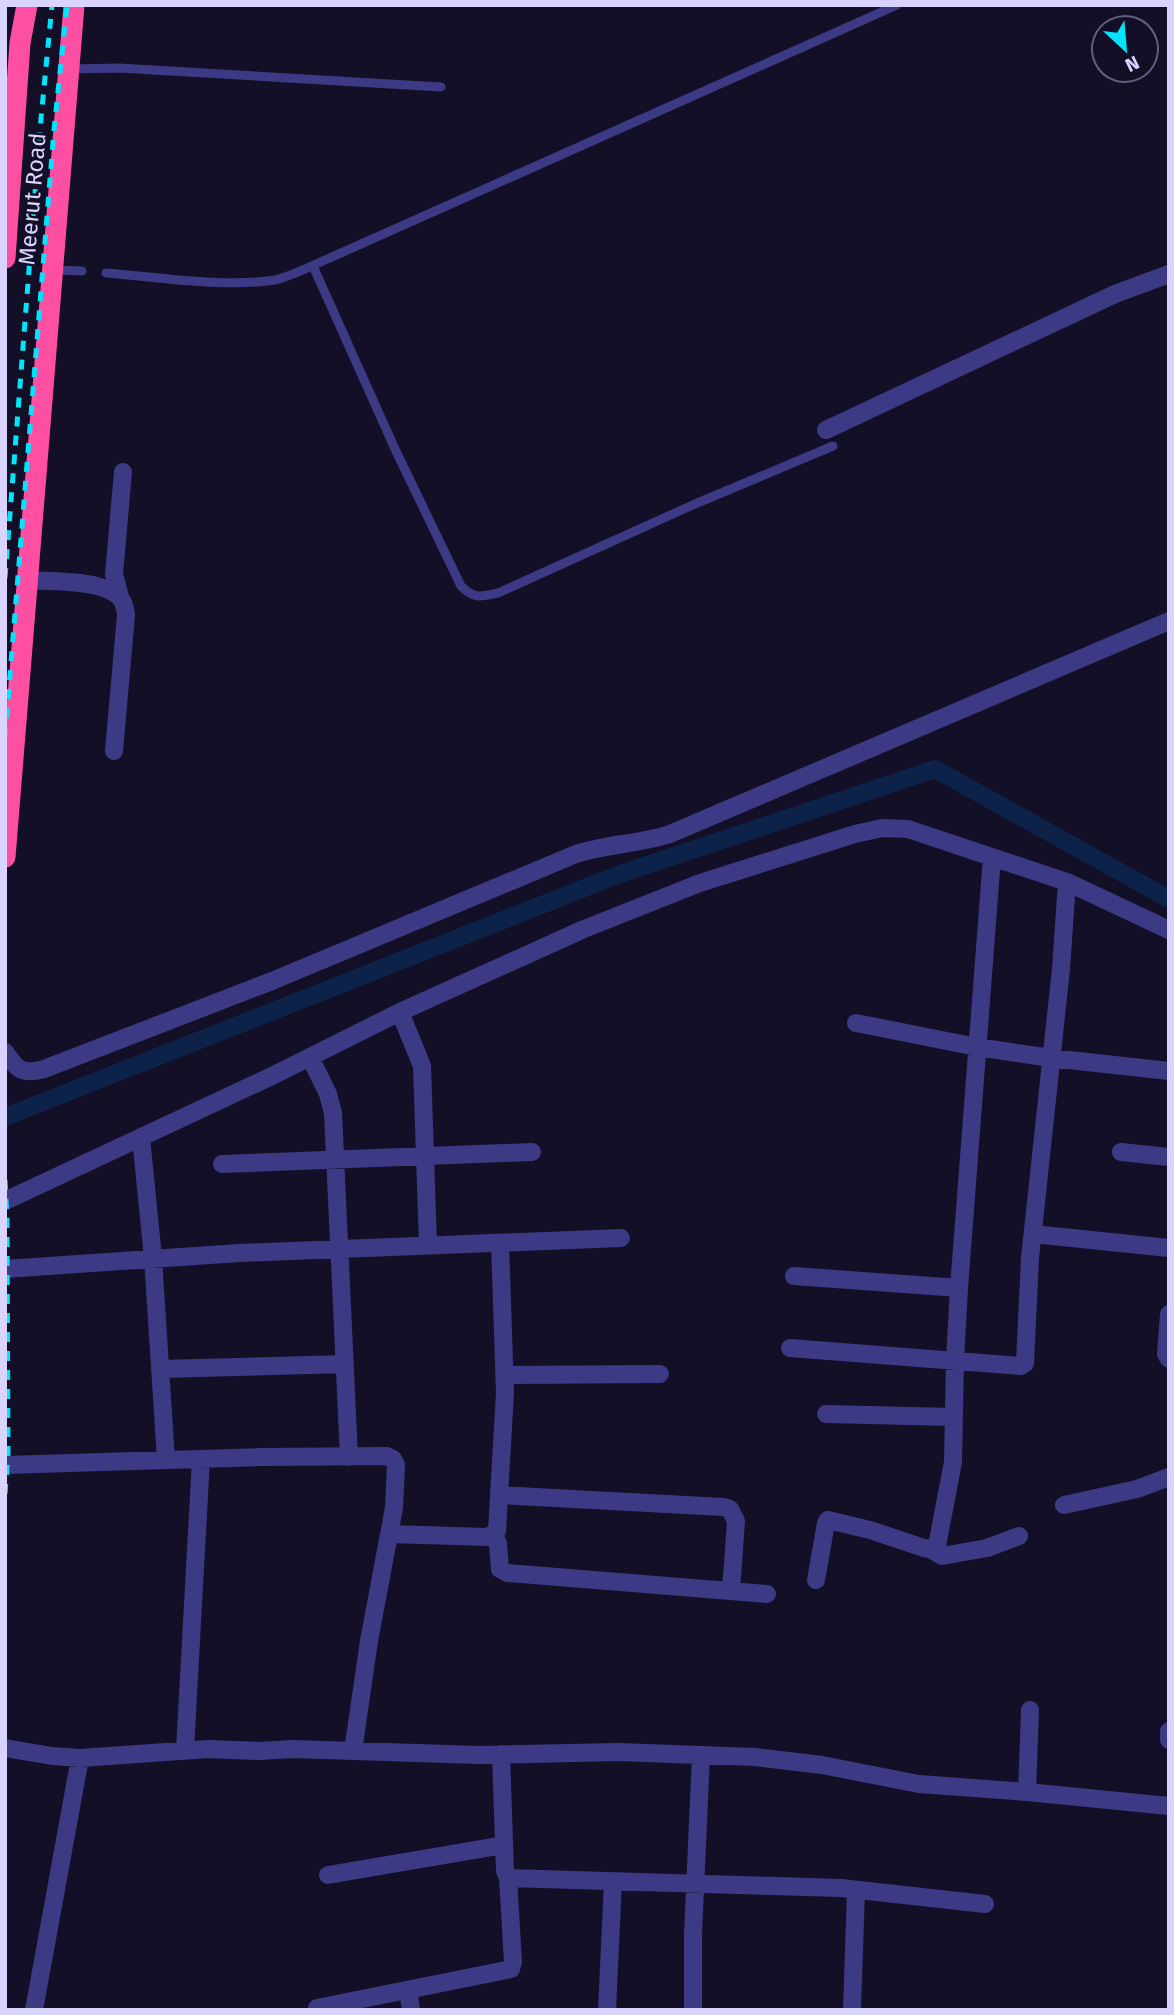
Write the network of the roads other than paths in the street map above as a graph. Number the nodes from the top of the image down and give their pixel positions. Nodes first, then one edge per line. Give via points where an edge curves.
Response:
1 (27, 5) edge
2 (74, 5) edge
3 (897, 5) edge
4 (68, 69) junction
5 (441, 87) dead end
6 (5, 258) edge
7 (313, 266) junction
8 (52, 270) junction
9 (82, 271) dead end
10 (106, 273) dead end
11 (1169, 274) edge
12 (830, 438) joint
13 (123, 472) dead end
14 (27, 580) junction
15 (120, 597) junction
16 (1169, 621) edge
17 (114, 751) dead end
18 (5, 857) edge
19 (992, 857) junction
20 (1067, 882) junction
21 (1169, 930) edge
22 (401, 1012) junction
23 (856, 1023) dead end
24 (977, 1047) junction
25 (5, 1052) edge
26 (310, 1057) junction
27 (1051, 1058) junction
28 (1169, 1071) edge
29 (141, 1137) junction
30 (532, 1152) dead end
31 (1121, 1152) dead end
32 (425, 1155) junction
33 (1169, 1157) edge
34 (336, 1158) junction
35 (222, 1164) dead end
36 (5, 1202) edge
37 (1033, 1234) junction
38 (621, 1238) dead end
39 (500, 1243) junction
40 (428, 1245) junction
41 (1169, 1248) edge
42 (340, 1249) junction
43 (153, 1258) junction
44 (5, 1269) edge
45 (793, 1276) dead end
46 (959, 1287) junction
47 (1169, 1314) edge
48 (790, 1348) dead end
49 (1169, 1359) edge
50 (955, 1360) junction
51 (345, 1364) junction
52 (161, 1369) junction
53 (660, 1374) dead end
54 (504, 1375) junction
55 (826, 1414) dead end
56 (953, 1417) junction
57 (349, 1457) junction
58 (201, 1459) junction
59 (166, 1460) junction
60 (5, 1465) edge
61 (1169, 1478) edge
62 (500, 1495) junction
63 (1064, 1505) dead end
64 (389, 1534) junction
65 (494, 1534) junction
66 (1019, 1535) dead end
67 (930, 1549) junction
68 (816, 1580) dead end
69 (731, 1591) junction
70 (767, 1594) dead end
71 (1030, 1710) dead end
72 (1169, 1731) edge
73 (1169, 1740) edge
74 (5, 1748) edge
75 (185, 1750) junction
76 (352, 1751) junction
77 (501, 1754) junction
78 (701, 1755) junction
79 (80, 1758) junction
80 (1027, 1792) junction
81 (1169, 1806) edge
82 (504, 1844) junction
83 (328, 1875) dead end
84 (508, 1878) junction
85 (613, 1882) junction
86 (695, 1884) junction
87 (856, 1890) junction
88 (985, 1904) dead end
89 (408, 1990) junction
90 (317, 2008) dead end
91 (34, 2010) edge
92 (411, 2010) edge
93 (607, 2010) edge
94 (693, 2010) edge
95 (852, 2010) edge

1 - 6 highway, Meerut Road via 20,44
2 - 4 highway, Meerut Road
3 - 7 lane
4 - 5 lane via 120,68
4 - 8 highway, Meerut Road
7 - 10 lane via 278,279 227,283
7 - 12 lane via 395,449 461,586 470,595 498,593
8 - 9 lane
8 - 14 highway, Meerut Road
11 - 12 street via 1115,294
13 - 15 street via 114,574
14 - 15 street via 94,585
14 - 18 highway, Meerut Road
15 - 17 street via 126,615
16 - 25 street via 670,834 576,854 272,981 44,1069 21,1071
19 - 20 street
19 - 22 street via 908,829 855,834 674,893
19 - 24 street
20 - 21 street
20 - 27 street
22 - 26 street
22 - 32 street via 422,1066
23 - 24 street
24 - 27 street
24 - 46 street
26 - 29 street
26 - 34 street via 332,1104
27 - 28 street
27 - 37 street
29 - 36 street
29 - 43 street
30 - 32 street
31 - 33 street
32 - 34 street
32 - 40 street
34 - 35 street
34 - 42 street
37 - 41 street
37 - 50 street via 1025,1363
38 - 39 street
39 - 40 street
39 - 54 street
40 - 42 street
42 - 43 street
42 - 51 street
43 - 44 street
43 - 52 street
45 - 46 street
46 - 50 street
47 - 49 street
48 - 50 street
50 - 56 street
51 - 52 street
51 - 57 street
52 - 59 street
53 - 54 street
54 - 62 street
55 - 56 street
56 - 67 street via 952,1471 937,1546
57 - 58 street
57 - 64 street via 393,1459 396,1473
58 - 59 street
58 - 75 street
59 - 60 street
61 - 63 street
62 - 65 street
62 - 69 street via 730,1509 736,1521
64 - 65 street
64 - 76 street
65 - 69 street via 500,1569 507,1573
66 - 67 street via 987,1548 942,1556
67 - 68 street via 828,1520
69 - 70 street
71 - 80 street
72 - 73 street
74 - 79 street
75 - 76 street
75 - 79 street
76 - 77 street
77 - 78 street
77 - 82 street
78 - 80 street via 822,1765 919,1784
78 - 86 street
79 - 91 street
80 - 81 street
82 - 83 street
82 - 84 street
84 - 85 street
84 - 89 street via 511,1969
85 - 86 street
85 - 93 street
86 - 87 street
86 - 94 street
87 - 88 street
87 - 95 street
89 - 90 street
89 - 92 street

